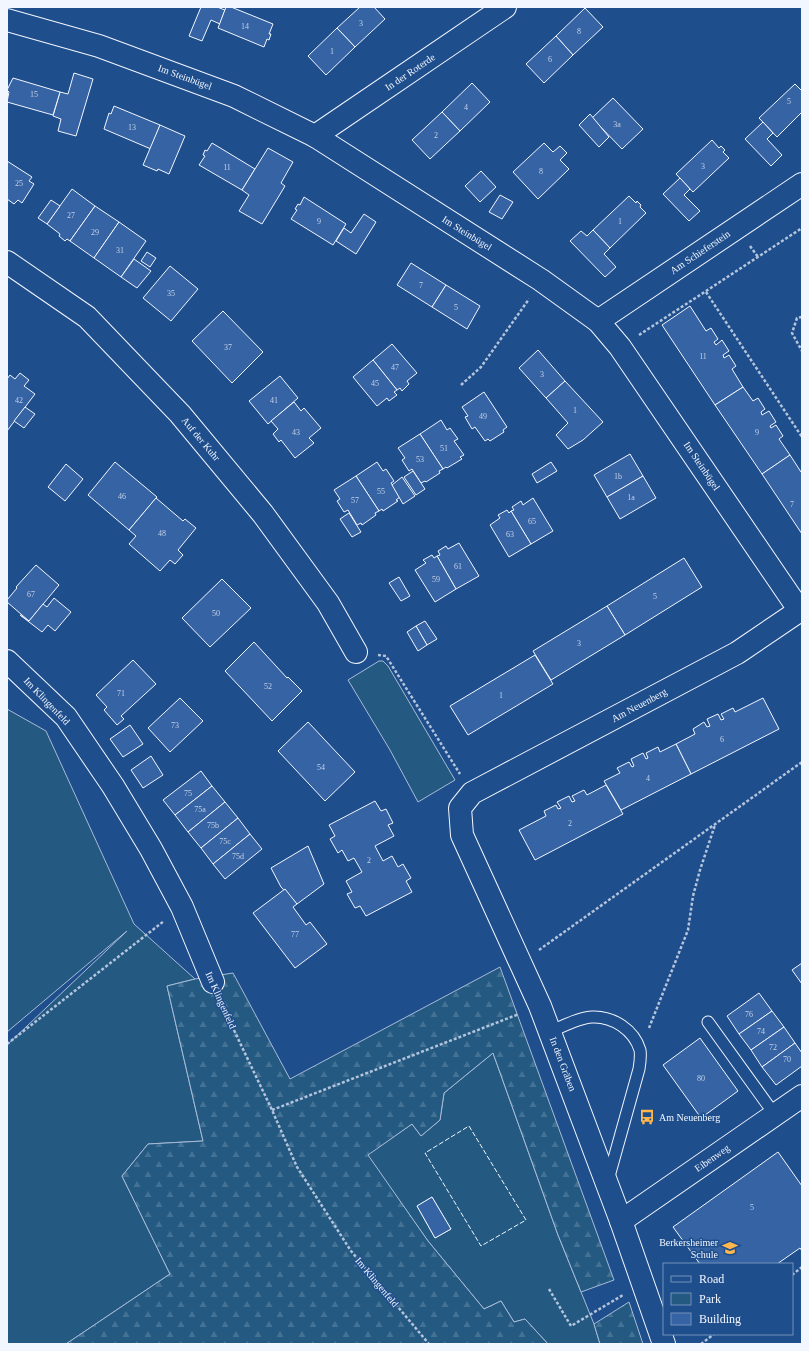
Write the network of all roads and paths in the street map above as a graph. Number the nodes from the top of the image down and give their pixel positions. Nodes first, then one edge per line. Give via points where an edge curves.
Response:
1 (504, 7) edge
2 (7, 20) edge
3 (315, 136) junction
4 (802, 184) edge
5 (802, 228) edge
6 (7, 262) edge
7 (541, 280) junction
8 (706, 292) junction
9 (802, 317) edge
10 (598, 321) junction
11 (620, 347) junction
12 (802, 351) edge
13 (461, 385) dead end
14 (802, 437) edge
15 (801, 610) edge
16 (356, 652) joint
17 (7, 661) edge
18 (802, 762) edge
19 (472, 793) junction
20 (715, 824) junction
21 (182, 907) junction
22 (521, 963) junction
23 (213, 982) joint
24 (540, 1006) junction
25 (708, 1022) dead end
26 (550, 1032) junction
27 (7, 1044) edge
28 (640, 1051) junction
29 (802, 1096) edge
30 (272, 1110) junction
31 (775, 1115) junction
32 (608, 1184) junction
33 (621, 1221) junction
34 (802, 1267) edge
35 (793, 1274) edge
36 (643, 1284) junction
37 (549, 1289) dead end
38 (713, 1335) edge
39 (429, 1344) edge
40 (664, 1344) edge
41 (701, 1344) edge

1 - 3 street, In der Roterde
2 - 3 street, Im Steinbügel via 99,46 234,96
3 - 7 street, Im Steinbügel
4 - 10 street, Am Schieferstein
5 - 8 path
6 - 16 street, Auf der Kuhr via 87,317 180,414 263,514 328,603
7 - 10 street, Im Steinbügel
7 - 13 path via 485,362
8 - 11 path
8 - 14 path
9 - 12 path via 797,318 792,333
10 - 11 street, Im Steinbügel
11 - 15 street, Im Steinbügel
15 - 19 street, Am Neuenberg via 737,654
16 - 19 path via 386,656
17 - 21 street, Im Klingenfeld via 66,717 113,786
18 - 20 path
19 - 22 street, In den Gräben via 460,808 462,835
20 - 22 path
20 - 28 path via 693,896 688,930
21 - 23 street, Im Klingenfeld
21 - 27 path
22 - 24 street, In den Gräben
23 - 30 path, Im Klingenfeld
24 - 26 street, In den Gräben
24 - 30 path
25 - 31 lane
26 - 28 lane via 590,1017 605,1018 620,1024 632,1034
26 - 32 street, In den Gräben
28 - 32 lane via 639,1069
29 - 31 street, Eibenweg
30 - 39 path, Im Klingenfeld via 297,1167 351,1251
31 - 33 street, Eibenweg
32 - 33 street, In den Gräben
33 - 36 street, In den Gräben
34 - 35 path
36 - 37 path via 571,1326
36 - 40 street, In den Gräben
38 - 41 path

